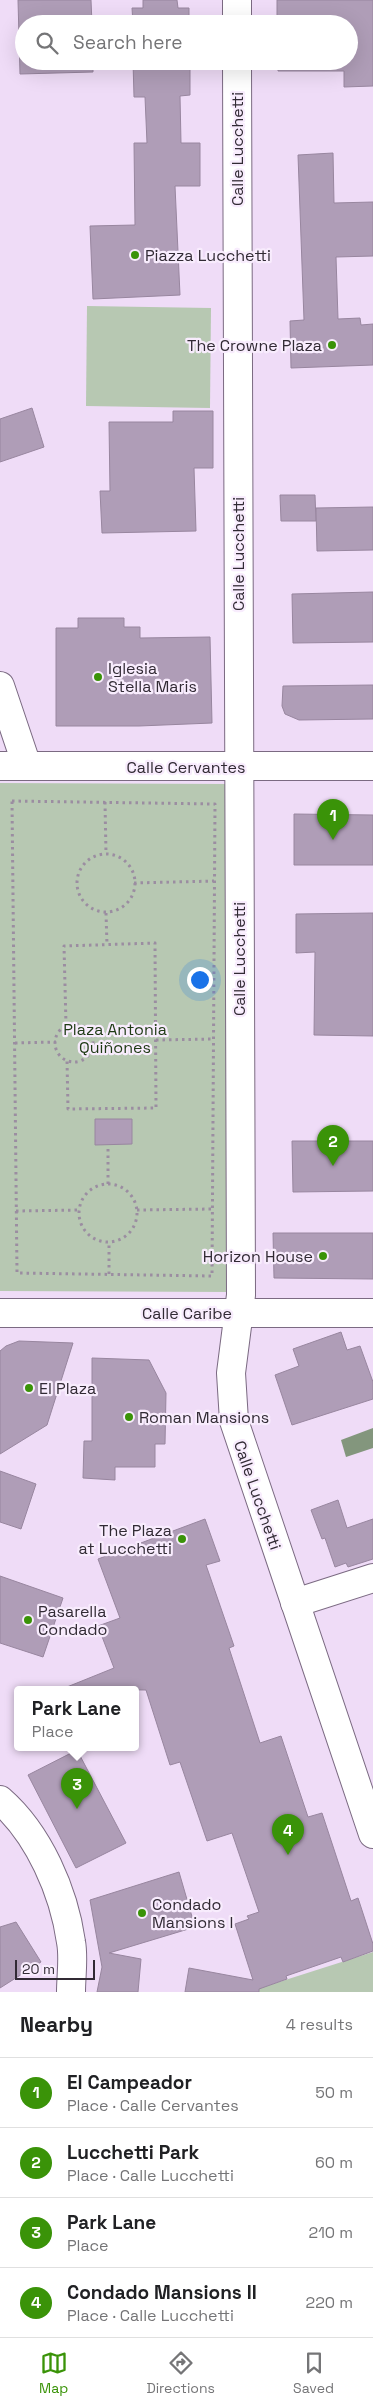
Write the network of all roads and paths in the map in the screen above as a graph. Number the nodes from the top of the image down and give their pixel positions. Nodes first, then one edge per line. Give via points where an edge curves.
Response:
1 (237, 0) edge
2 (237, 15) edge
3 (237, 70) edge
4 (0, 686) edge
5 (0, 766) edge
6 (27, 766) junction
7 (373, 766) edge
8 (238, 767) junction
9 (105, 802) junction
10 (106, 854) junction
11 (214, 881) junction
12 (134, 883) junction
13 (106, 913) junction
14 (107, 945) junction
15 (66, 1025) junction
16 (213, 1039) junction
17 (156, 1040) junction
18 (56, 1042) junction
19 (15, 1043) junction
20 (67, 1060) junction
21 (108, 1145) dead end
22 (108, 1184) junction
23 (212, 1209) junction
24 (80, 1210) junction
25 (137, 1210) junction
26 (16, 1211) junction
27 (109, 1242) junction
28 (109, 1275) junction
29 (0, 1313) edge
30 (238, 1313) junction
31 (373, 1313) edge
32 (373, 1578) edge
33 (294, 1603) junction
34 (0, 1800) edge
35 (373, 1834) edge
36 (71, 1992) edge

1 - 2 street
3 - 8 street, Calle Lucchetti
4 - 6 street
5 - 6 street, Calle Cervantes
6 - 8 street, Calle Cervantes
7 - 8 street, Calle Cervantes
8 - 30 street, Calle Lucchetti via 241,1295
9 - 10 path
9 - 11 path via 214,804
9 - 19 path via 12,801
10 - 12 path via 125,862 133,873
10 - 13 path via 86,862 78,873 77,887 87,905
11 - 12 path
11 - 16 path
12 - 13 path via 133,894 125,905
13 - 14 path
14 - 15 path via 64,946
14 - 17 path via 154,944
15 - 18 path
15 - 20 path via 82,1026 93,1040 87,1056 77,1061
16 - 17 path
16 - 23 path
17 - 20 path via 156,1108 68,1109
18 - 19 path
18 - 20 path via 57,1051
19 - 26 path
21 - 22 path
22 - 24 path via 89,1192
22 - 25 path via 127,1192
23 - 25 path
23 - 28 path via 212,1276
24 - 26 path
24 - 27 path via 82,1224 89,1236
25 - 27 path via 132,1230 122,1239
26 - 28 path via 17,1273
27 - 28 path
29 - 30 street, Calle Caribe
30 - 31 street, Calle Caribe
30 - 33 street, Calle Lucchetti via 231,1373 234,1421
32 - 33 street
33 - 35 street, Calle Lucchetti
34 - 36 street via 34,1840 52,1876 72,1943

